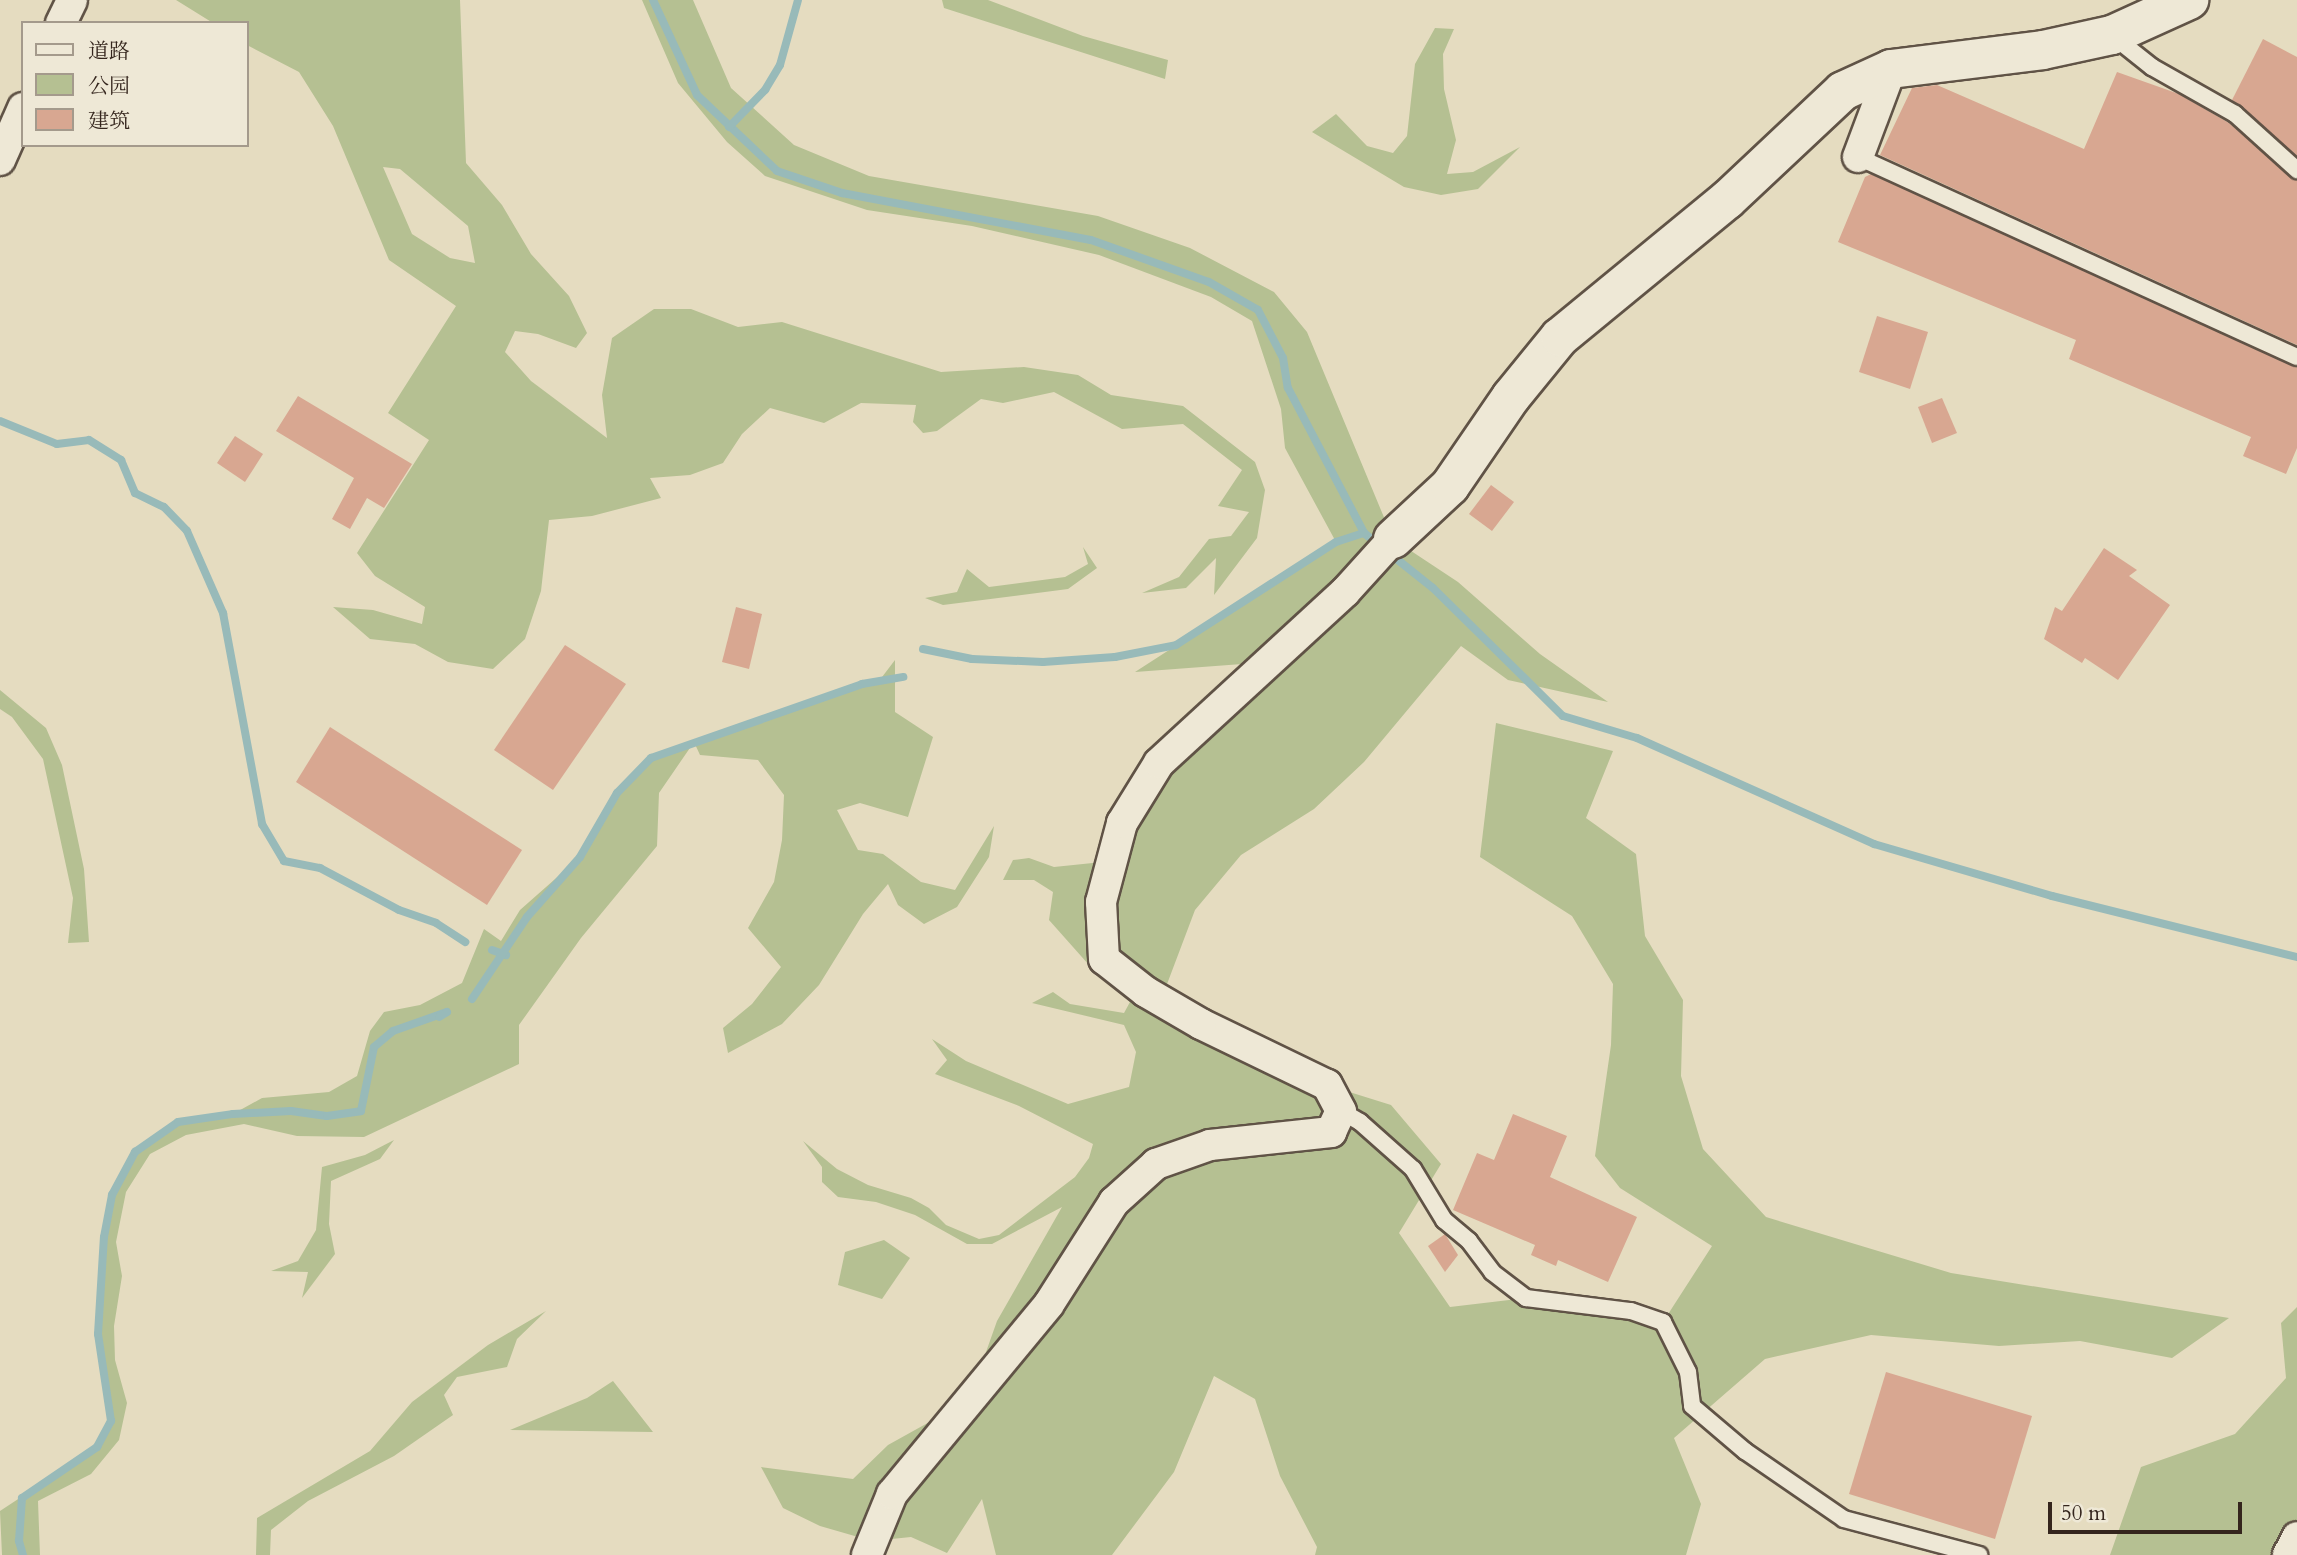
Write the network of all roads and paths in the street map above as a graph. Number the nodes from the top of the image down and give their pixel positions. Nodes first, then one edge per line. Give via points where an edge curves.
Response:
1 (72, 0) edge
2 (2189, 0) edge
3 (62, 21) edge
4 (2112, 35) junction
5 (1891, 69) junction
6 (21, 113) edge
7 (1858, 157) joint
8 (0, 160) edge
9 (2297, 170) edge
10 (2297, 357) edge
11 (1386, 547) joint
12 (1341, 1111) junction
13 (2297, 1537) edge
14 (867, 1555) edge
15 (1979, 1555) edge
16 (2288, 1555) edge

1 - 3 street
2 - 4 street
4 - 5 street via 2043,50
4 - 9 lane via 2152,67 2235,114
5 - 7 street
5 - 11 street via 1843,91 1727,200 1560,337 1511,397 1450,486
6 - 8 street
7 - 10 lane
11 - 12 street via 1159,763 1122,823 1101,902 1104,959 1146,992 1261,1056 1327,1085
12 - 14 street via 1331,1132 1210,1145 1156,1164 1114,1202 1056,1294 892,1494
12 - 15 lane via 1413,1169 1444,1220 1469,1241 1492,1272 1526,1298 1631,1311 1663,1322 1688,1372 1692,1406 1745,1451 1844,1519
13 - 16 street

